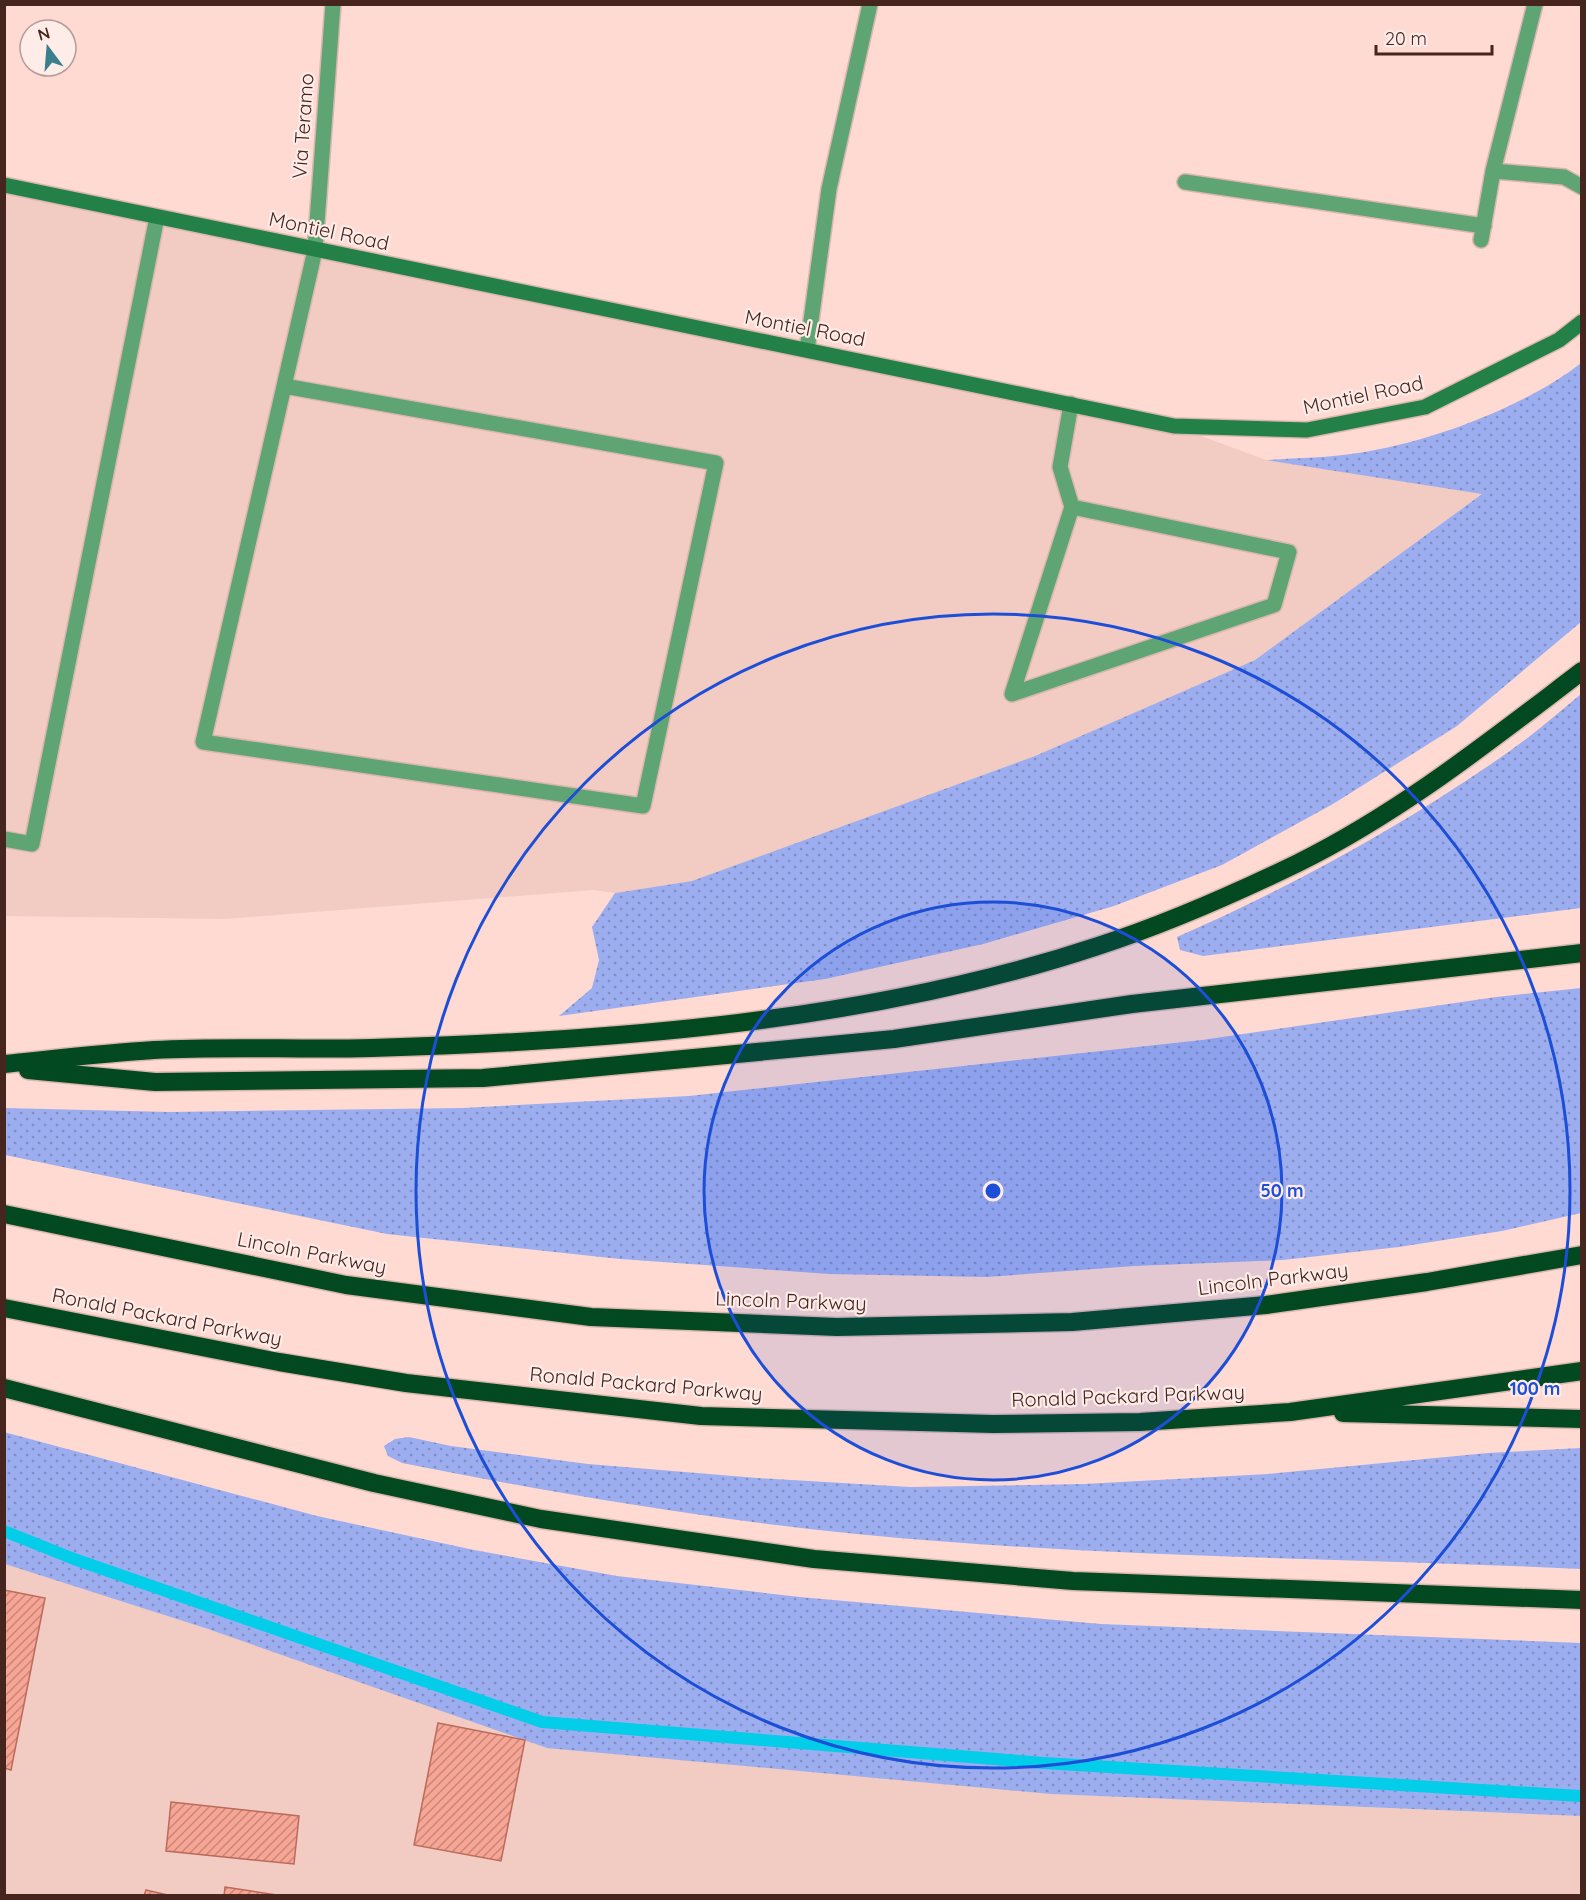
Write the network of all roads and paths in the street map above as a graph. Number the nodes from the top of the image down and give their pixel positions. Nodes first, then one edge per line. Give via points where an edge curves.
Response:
1 (333, 4) edge
2 (870, 4) edge
3 (1535, 4) edge
4 (1493, 171) junction
5 (1185, 182) dead end
6 (4, 185) edge
7 (1581, 187) edge
8 (157, 217) junction
9 (315, 250) junction
10 (1581, 322) edge
11 (807, 350) junction
12 (284, 386) junction
13 (1071, 404) junction
14 (1072, 507) junction
15 (1581, 671) edge
16 (4, 839) edge
17 (1581, 953) edge
18 (4, 1065) edge
19 (4, 1214) edge
20 (1581, 1255) edge
21 (4, 1308) edge
22 (1581, 1371) edge
23 (4, 1388) edge
24 (1290, 1412) junction
25 (1581, 1419) edge
26 (1581, 1600) edge

1 - 9 street, Via Teramo
2 - 11 street via 829,189
3 - 4 street
4 - 5 street via 1482,233
4 - 7 street via 1564,177
6 - 8 street, Montiel Road
8 - 9 street, Montiel Road
8 - 16 street via 32,844
9 - 11 street, Montiel Road
9 - 12 street, Via Teramo
10 - 13 street, Montiel Road via 1560,340 1425,407 1307,430 1174,426
11 - 13 street, Montiel Road
12 - 12 street, Via Teramo via 202,742 643,806 716,463
13 - 14 street via 1060,467
14 - 14 street via 1289,552 1274,605 1012,694
15 - 18 highway via 1394,809 1300,862 1199,908 1098,946 990,977 896,998 726,1024 373,1048 156,1050
17 - 18 highway via 1132,1004 882,1040 483,1078 155,1082
19 - 20 highway, Lincoln Parkway via 346,1285 591,1317 837,1327 1072,1322 1266,1305
21 - 24 highway, Ronald Packard Parkway via 406,1383 701,1416 993,1424 1140,1422
22 - 24 highway
23 - 26 highway via 374,1483 519,1514 676,1541 814,1559 1073,1581
24 - 25 highway

